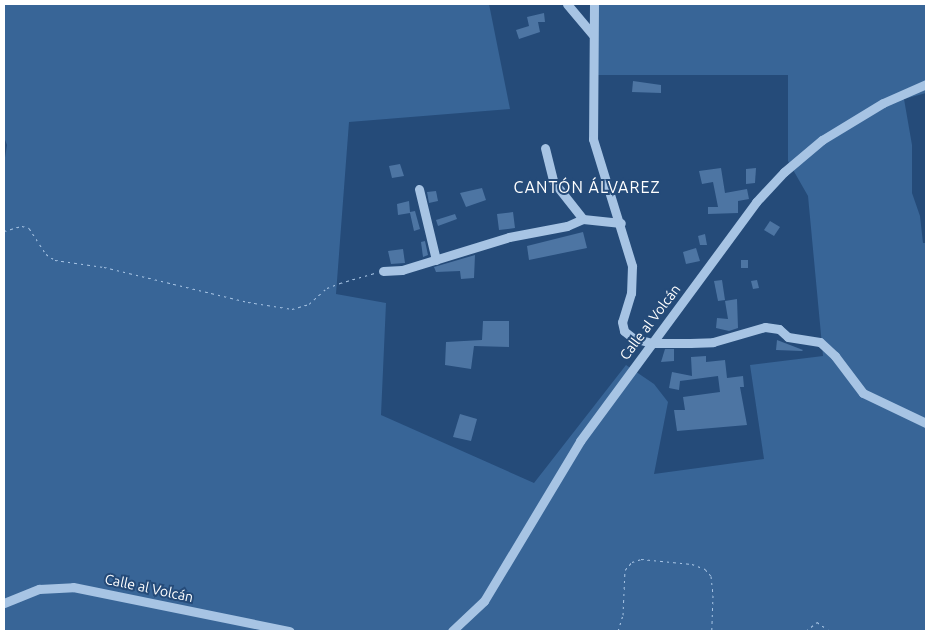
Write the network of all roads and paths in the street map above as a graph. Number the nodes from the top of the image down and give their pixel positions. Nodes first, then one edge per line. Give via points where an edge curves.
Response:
1 (567, 4) edge
2 (594, 4) edge
3 (593, 35) junction
4 (926, 84) edge
5 (545, 148) dead end
6 (419, 189) dead end
7 (583, 218) junction
8 (621, 223) junction
9 (4, 231) edge
10 (436, 260) junction
11 (383, 271) joint
12 (652, 343) junction
13 (926, 423) edge
14 (4, 603) edge
15 (290, 631) edge
16 (452, 631) edge
17 (618, 631) edge
18 (712, 631) edge
19 (806, 631) edge
20 (830, 631) edge

1 - 3 street
2 - 3 street
3 - 8 street via 593,139
4 - 12 street, Calle al Volcán via 861,115 807,151 756,202
5 - 7 street via 553,181
6 - 10 street
7 - 8 street
7 - 10 street via 567,226 509,237
8 - 12 street via 632,266 631,292 623,316 623,328 633,338
9 - 11 path via 22,226 29,228 46,254 55,260 104,267 248,302 292,309 309,304 327,288
10 - 11 street
12 - 13 street via 713,342 765,327 779,330 788,337 820,342 836,356 863,393
12 - 16 street, Calle al Volcán via 580,440 484,600
14 - 15 street, Calle al Volcán via 39,589 73,587
17 - 18 path via 625,570 632,562 640,560 692,564 705,569 710,576 713,595
19 - 20 path via 817,622

